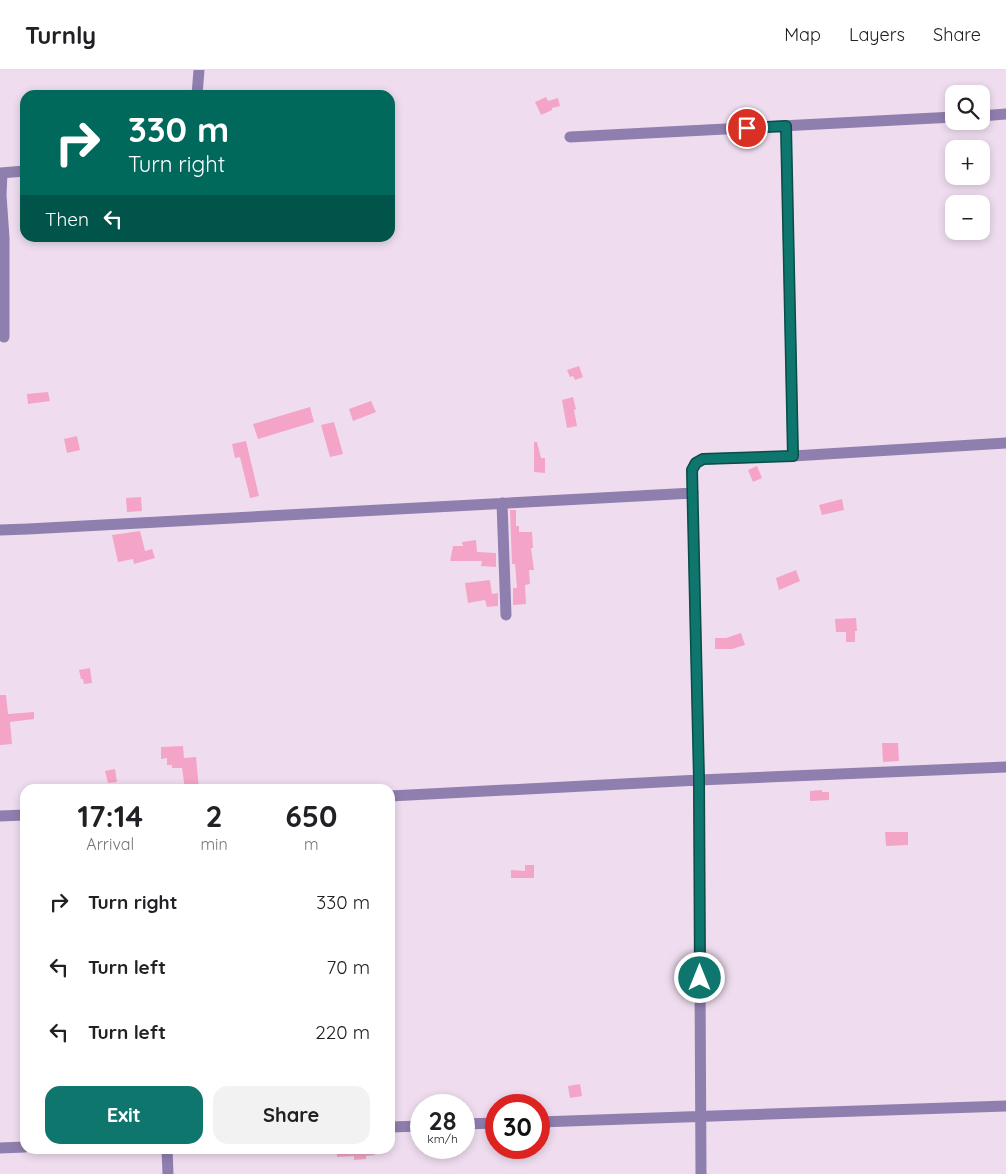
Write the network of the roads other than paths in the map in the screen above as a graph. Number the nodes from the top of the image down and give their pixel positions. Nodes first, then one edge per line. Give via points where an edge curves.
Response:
1 (199, 70) edge
2 (197, 90) edge
3 (1006, 114) edge
4 (990, 115) edge
5 (945, 117) edge
6 (786, 126) junction
7 (570, 137) dead end
8 (20, 171) edge
9 (1, 173) edge
10 (4, 338) dead end
11 (1006, 443) edge
12 (793, 456) junction
13 (693, 493) junction
14 (502, 503) junction
15 (0, 530) edge
16 (506, 615) dead end
17 (1006, 767) edge
18 (699, 780) junction
19 (395, 796) edge
20 (20, 814) edge
21 (0, 816) edge
22 (1006, 1106) edge
23 (700, 1116) junction
24 (550, 1122) edge
25 (410, 1126) edge
26 (395, 1127) edge
27 (20, 1147) edge
28 (0, 1148) edge
29 (167, 1154) edge
30 (168, 1174) edge
31 (701, 1174) edge

1 - 2 street
3 - 4 street
5 - 6 street
6 - 7 street
6 - 12 street
8 - 9 street
9 - 10 street
11 - 12 street
12 - 13 street via 703,459 692,470
13 - 14 street
13 - 18 street
14 - 15 street
14 - 16 street
17 - 18 street
18 - 19 street
18 - 23 street
20 - 21 street
22 - 23 street
23 - 24 street
23 - 31 street
25 - 26 street
27 - 28 street
29 - 30 street

